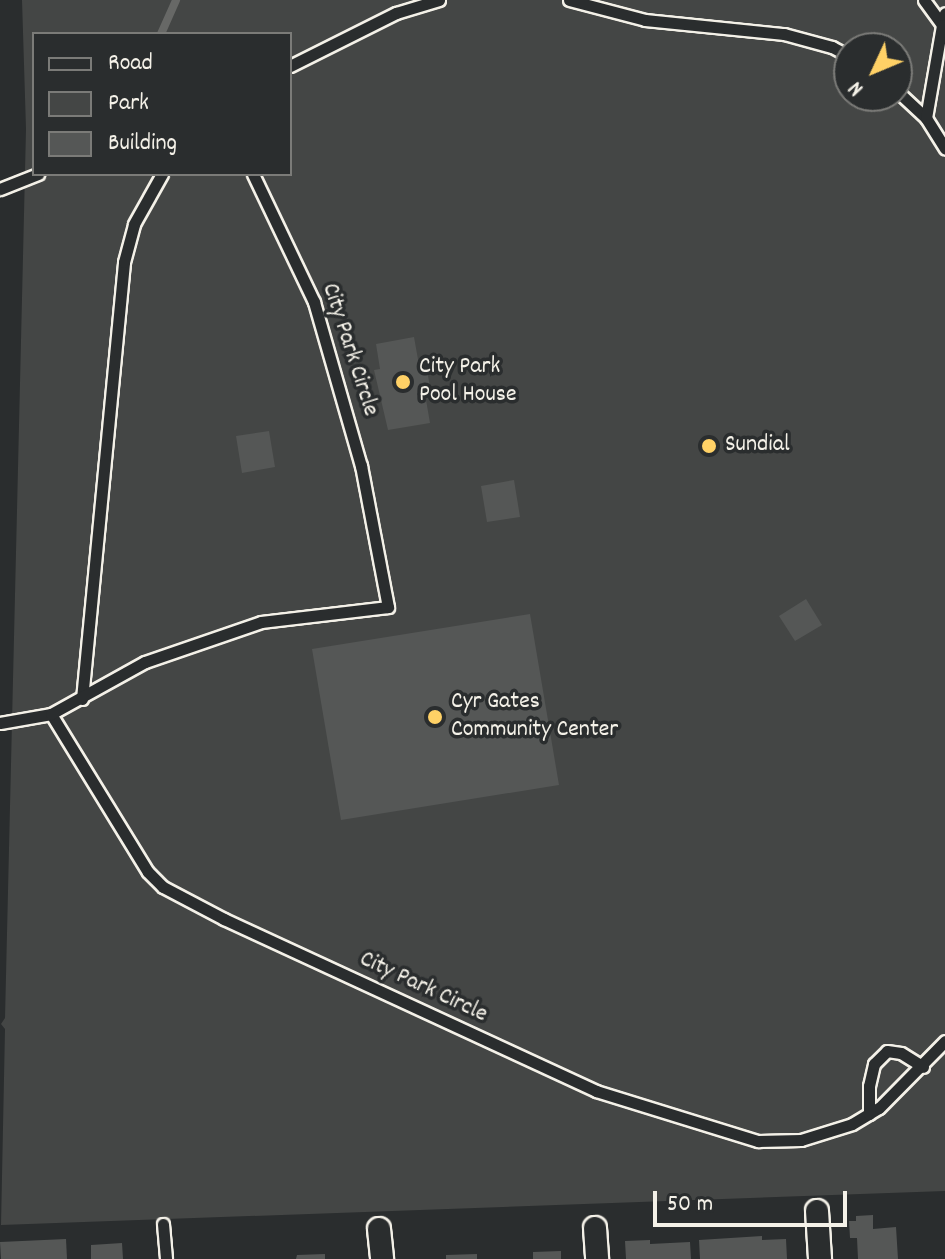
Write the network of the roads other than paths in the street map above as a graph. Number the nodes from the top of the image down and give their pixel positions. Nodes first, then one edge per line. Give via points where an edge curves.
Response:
1 (439, 0) edge
2 (569, 0) edge
3 (924, 0) edge
4 (944, 19) edge
5 (833, 48) edge
6 (292, 65) edge
7 (913, 106) edge
8 (926, 118) junction
9 (945, 148) edge
10 (33, 176) edge
11 (161, 176) edge
12 (254, 176) edge
13 (0, 189) edge
14 (82, 699) junction
15 (51, 714) junction
16 (0, 723) edge
17 (945, 1041) edge
18 (923, 1067) junction
19 (869, 1114) junction
20 (817, 1211) dead end
21 (163, 1224) dead end
22 (595, 1228) dead end
23 (379, 1229) dead end
24 (166, 1259) edge
25 (382, 1259) edge
26 (597, 1259) edge
27 (820, 1259) edge

1 - 6 lane via 396,13
2 - 5 lane via 645,20 784,34
3 - 4 lane
4 - 8 lane
7 - 8 lane
8 - 9 lane
10 - 13 lane
11 - 14 lane via 134,224 124,262
12 - 14 lane, City Park Circle via 314,302 361,466 388,607 249,626 145,662
14 - 15 lane, City Park Circle
15 - 16 lane, City Park Circle
15 - 19 lane, City Park Circle via 148,872 196,906 596,1091 743,1137 801,1140
17 - 18 lane, City Park Circle
18 - 19 lane, City Park Circle
18 - 19 lane via 887,1051 874,1064
20 - 27 street
21 - 24 lane
22 - 26 street
23 - 25 street

